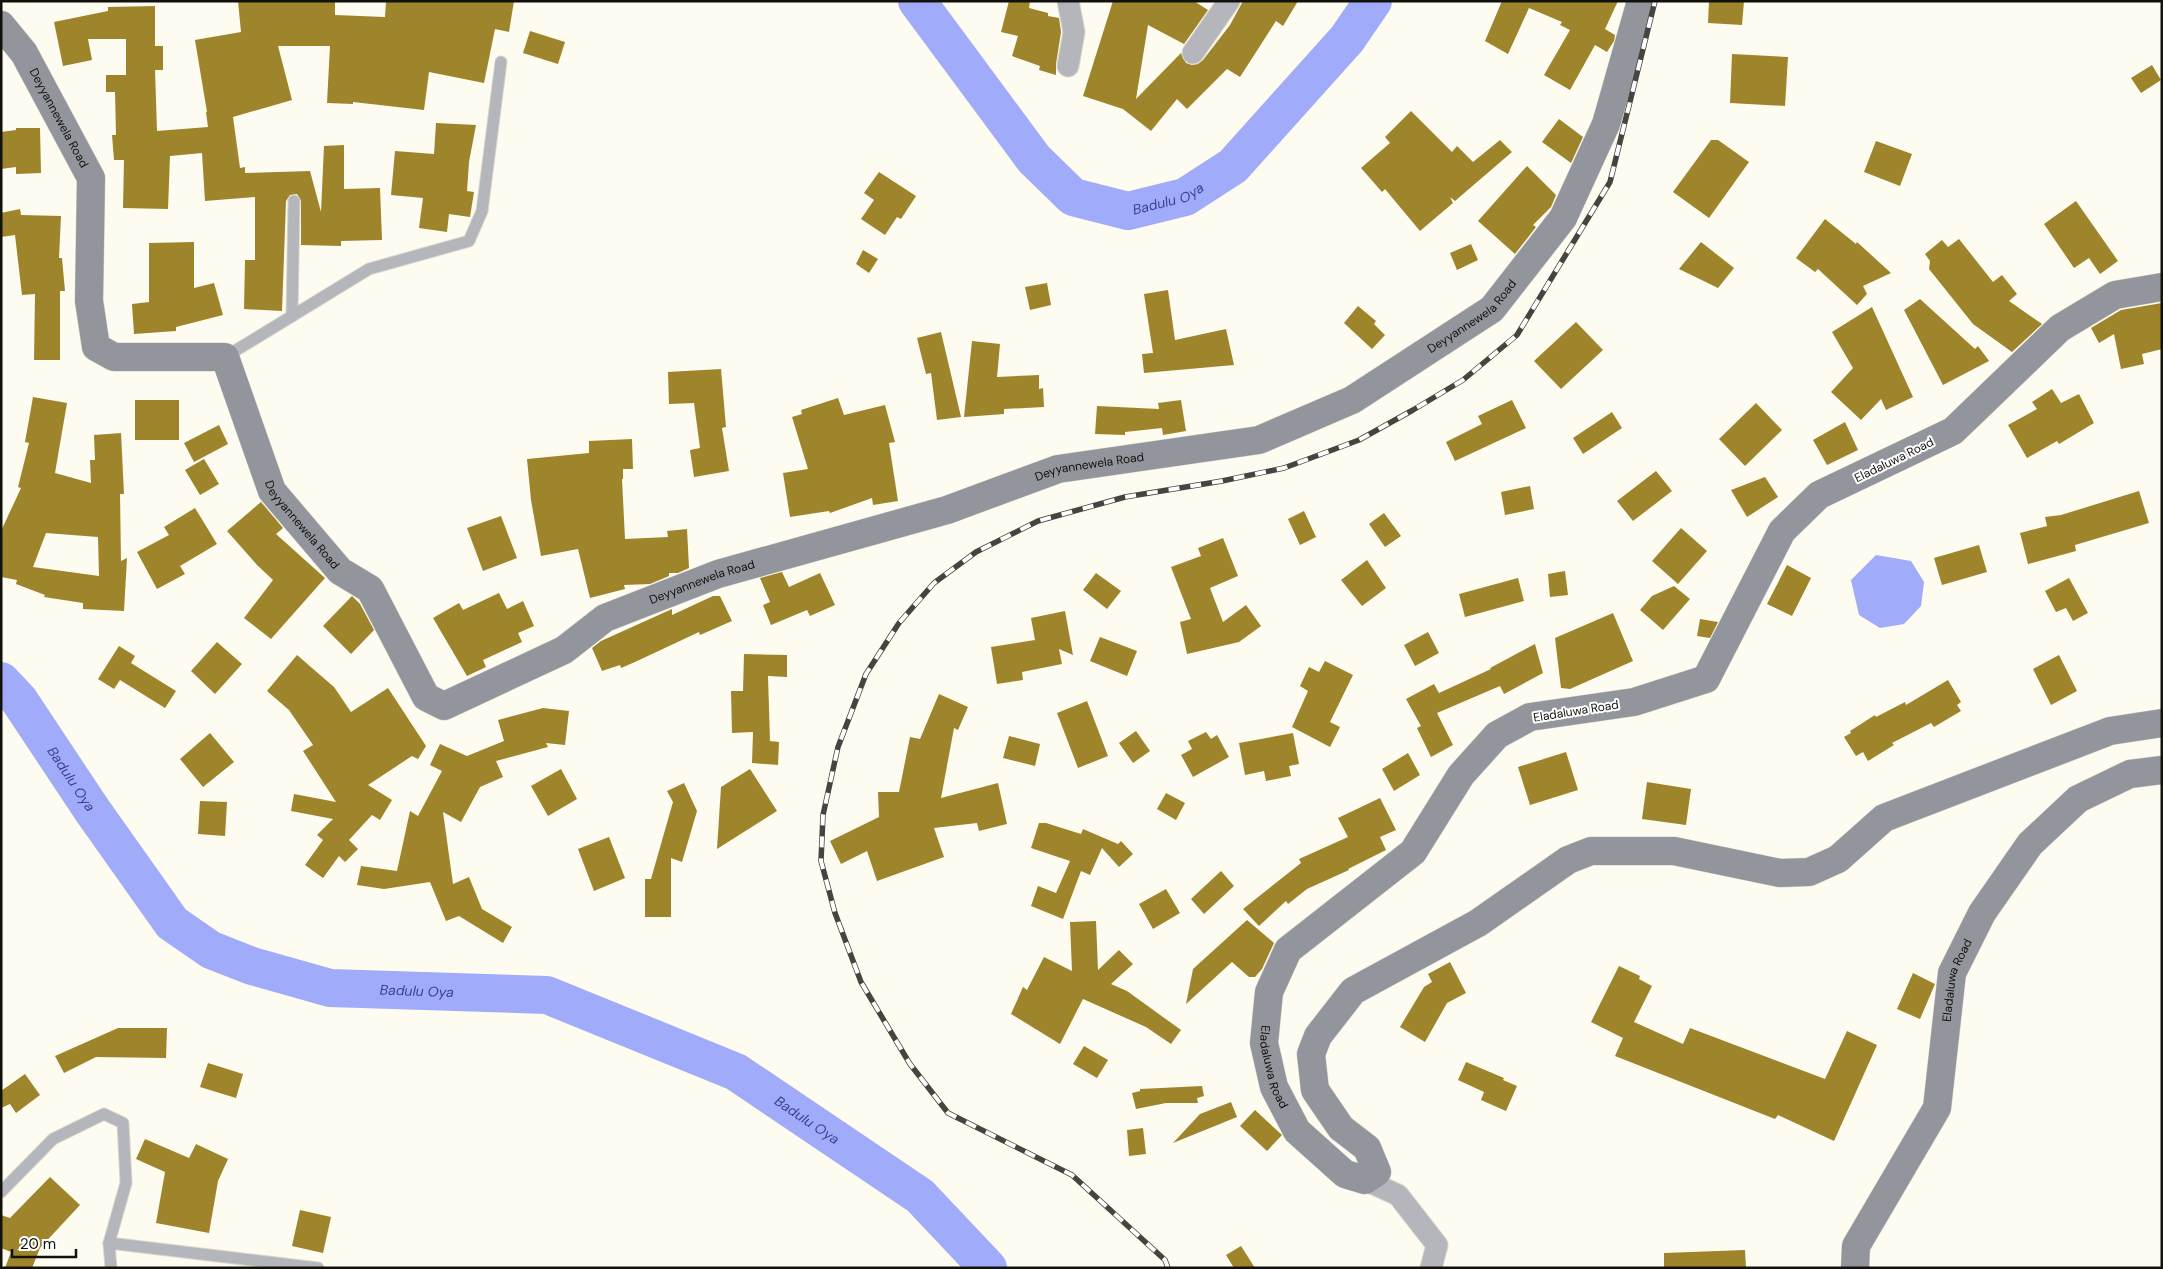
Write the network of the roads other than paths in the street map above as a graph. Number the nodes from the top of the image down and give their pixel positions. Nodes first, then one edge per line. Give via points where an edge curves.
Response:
1 (1068, 1) edge
2 (1229, 1) edge
3 (1641, 1) edge
4 (1, 24) edge
5 (1193, 53) dead end
6 (501, 62) dead end
7 (1068, 66) dead end
8 (294, 201) dead end
9 (2162, 287) edge
10 (292, 316) junction
11 (225, 358) junction
12 (2162, 722) edge
13 (2162, 770) edge
14 (1365, 1180) junction
15 (1, 1192) edge
16 (109, 1244) junction
17 (111, 1268) edge
18 (318, 1268) edge
19 (1431, 1268) edge
20 (1855, 1268) edge

1 - 7 street via 1074,32
2 - 5 street
3 - 11 street, Deyyannewela Road via 1606,124 1562,218 1492,309 1352,400 1259,440 1058,469 947,510 718,574 605,618 564,650 444,706 426,696 370,589 340,571 272,491
4 - 11 street, Deyyannewela Road via 24,53 91,178 89,301 96,346 114,356
6 - 10 lane via 482,210 469,241 369,269
8 - 10 lane
9 - 14 street, Eladaluwa Road via 2116,296 2060,328 1953,431 1819,495 1782,531 1706,678 1634,702 1530,717 1497,735 1461,775 1413,852 1288,950 1269,992 1264,1043 1274,1087 1297,1131 1344,1174
10 - 11 lane
12 - 14 street via 2110,731 1884,818 1838,859 1809,872 1780,873 1674,851 1591,851 1568,860 1478,923 1353,991 1318,1036 1311,1054 1315,1090 1341,1128 1367,1148 1376,1172
13 - 20 street, Eladaluwa Road via 2130,774 2078,799 2030,844 1982,913 1952,973 1936,1108 1856,1246
14 - 19 street via 1398,1195 1437,1245
15 - 16 lane via 52,1139 104,1114 123,1123 126,1183
16 - 17 lane
16 - 18 lane

